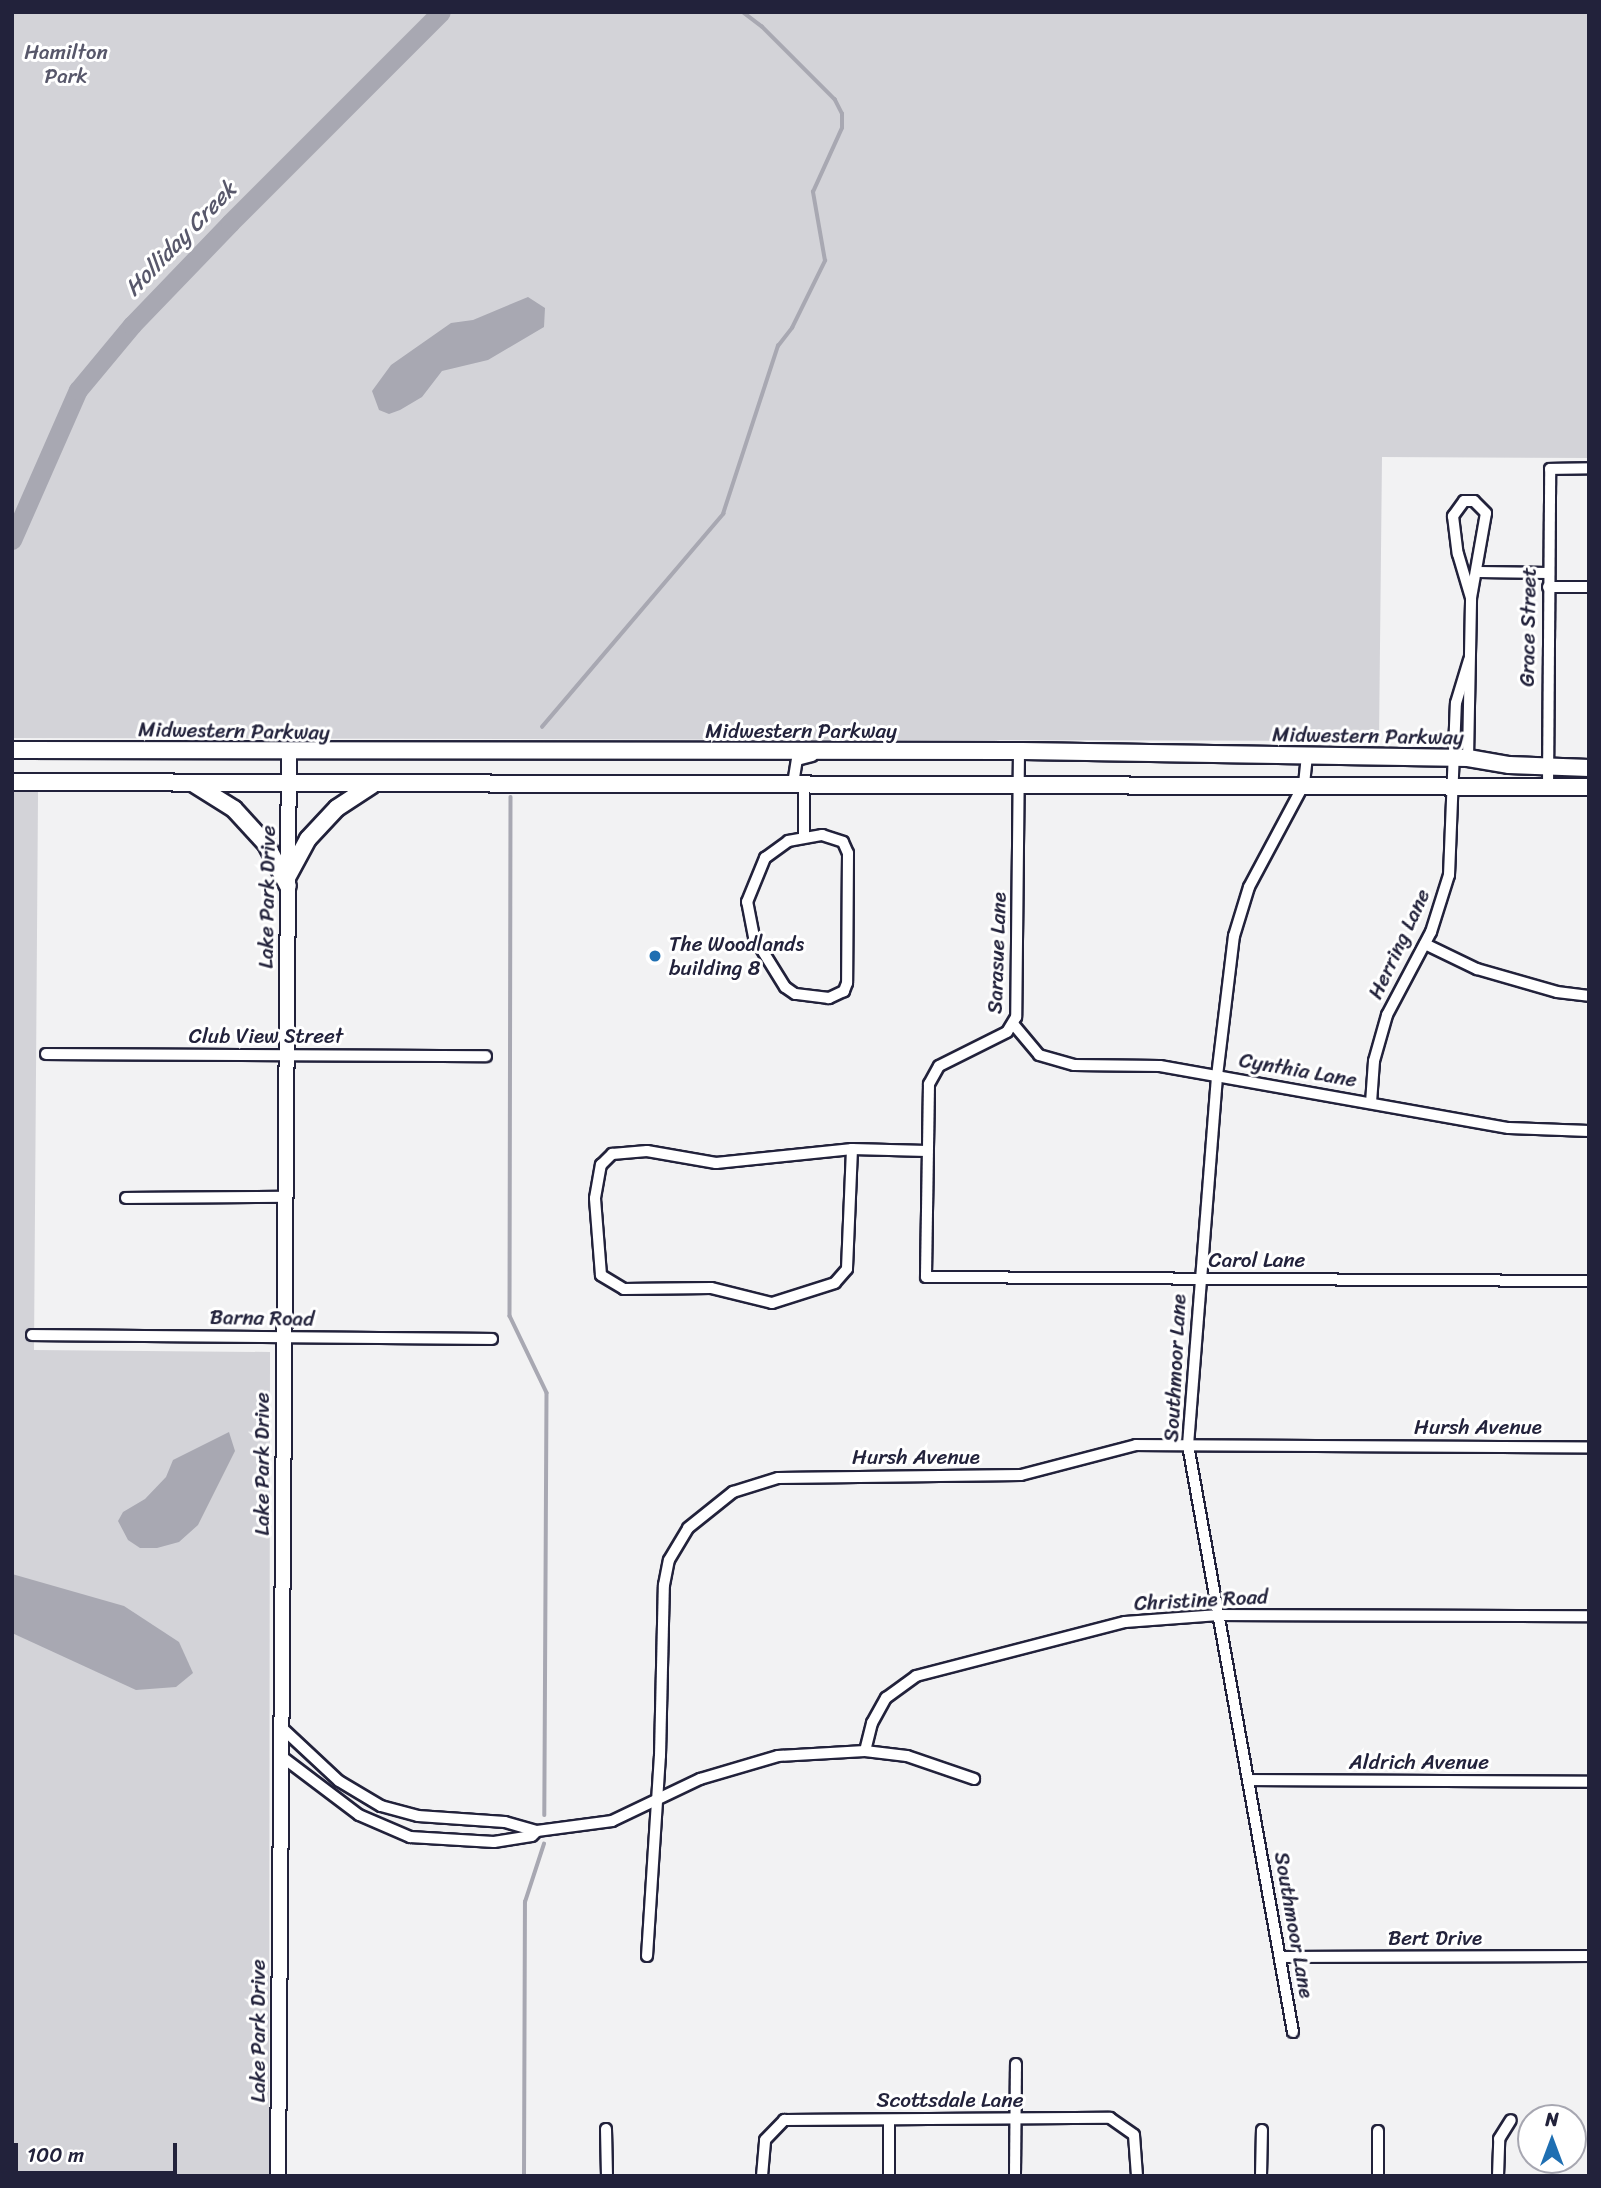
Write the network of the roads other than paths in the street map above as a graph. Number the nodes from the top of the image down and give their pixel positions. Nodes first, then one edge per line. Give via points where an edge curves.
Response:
1 (1589, 468) edge
2 (1479, 572) junction
3 (1548, 573) junction
4 (1548, 587) junction
5 (1589, 587) edge
6 (1471, 598) junction
7 (12, 750) edge
8 (867, 751) junction
9 (1019, 751) junction
10 (289, 753) junction
11 (1307, 757) junction
12 (1460, 757) junction
13 (1548, 768) junction
14 (1589, 768) edge
15 (12, 782) edge
16 (194, 784) junction
17 (799, 784) junction
18 (1019, 784) junction
19 (289, 785) junction
20 (372, 785) junction
21 (1304, 785) junction
22 (1453, 786) junction
23 (1548, 786) junction
24 (1589, 787) edge
25 (804, 836) junction
26 (288, 881) junction
27 (1425, 944) junction
28 (1589, 996) edge
29 (1014, 1025) junction
30 (46, 1054) dead end
31 (286, 1055) junction
32 (486, 1056) dead end
33 (1217, 1076) junction
34 (1371, 1103) junction
35 (1589, 1131) edge
36 (852, 1149) junction
37 (927, 1151) junction
38 (285, 1197) junction
39 (126, 1198) dead end
40 (926, 1277) joint
41 (1199, 1280) junction
42 (1589, 1281) edge
43 (32, 1335) dead end
44 (284, 1337) junction
45 (492, 1339) dead end
46 (1188, 1445) junction
47 (1589, 1447) edge
48 (1219, 1615) junction
49 (1589, 1616) edge
50 (281, 1727) junction
51 (865, 1751) junction
52 (281, 1756) junction
53 (974, 1779) dead end
54 (1249, 1780) junction
55 (1589, 1782) edge
56 (656, 1801) junction
57 (537, 1831) junction
58 (647, 1956) dead end
59 (1589, 1956) edge
60 (1282, 1957) junction
61 (1293, 2032) dead end
62 (1016, 2064) dead end
63 (1016, 2120) junction
64 (1511, 2120) dead end
65 (889, 2121) junction
66 (606, 2129) dead end
67 (1262, 2130) dead end
68 (1378, 2131) dead end
69 (278, 2176) edge
70 (607, 2176) edge
71 (762, 2176) edge
72 (890, 2176) edge
73 (1015, 2176) edge
74 (1137, 2176) edge
75 (1261, 2176) edge
76 (1378, 2176) edge
77 (1498, 2176) edge

1 - 3 street, Grace Street via 1550,469
2 - 3 street
2 - 6 street
2 - 6 street via 1486,513 1474,501 1464,501 1453,516
3 - 4 street, Grace Street
4 - 5 street
4 - 13 street, Grace Street
6 - 12 street, Herring Lane
7 - 10 main road, Midwestern Parkway
8 - 9 main road, Midwestern Parkway
8 - 10 main road, Midwestern Parkway
8 - 17 street via 797,760
9 - 11 main road, Midwestern Parkway
9 - 18 street, Sarasue Lane
10 - 19 street, Lake Park Drive
11 - 12 main road, Midwestern Parkway
11 - 21 street, Southmoor Lane
12 - 13 main road, Midwestern Parkway
12 - 22 street, Herring Lane
13 - 14 main road, Midwestern Parkway
13 - 23 street, Grace Street
15 - 16 main road
16 - 19 main road
16 - 26 main road via 234,809 258,835
17 - 18 main road
17 - 20 main road
17 - 25 street
18 - 21 main road
18 - 29 street, Sarasue Lane
19 - 20 main road
19 - 26 street, Lake Park Drive
20 - 26 main road via 337,807 308,839
21 - 22 main road
21 - 33 street, Southmoor Lane via 1250,887 1234,936
22 - 23 main road
22 - 27 street, Herring Lane via 1449,875
23 - 24 main road
25 - 25 street via 776,848 757,868 747,902 749,919 754,937 785,987 805,997 829,998 844,991 846,983 848,853 836,837
26 - 31 street, Lake Park Drive
27 - 28 street via 1477,969 1557,992
27 - 34 street, Herring Lane via 1387,1016 1374,1061
29 - 33 street, Cynthia Lane via 1039,1055 1055,1061 1160,1066
29 - 37 street, Sarasue Lane via 999,1037 948,1060 932,1075
30 - 31 street, Club View Street
31 - 32 street, Club View Street
31 - 38 street, Lake Park Drive
33 - 34 street, Cynthia Lane
33 - 41 street, Southmoor Lane
34 - 35 street, Cynthia Lane via 1509,1128
36 - 36 street via 716,1163 647,1151 612,1154 600,1165 594,1198 600,1275 624,1289 711,1288 772,1303 835,1283 847,1269
36 - 37 street
37 - 40 street, Sarasue Lane
38 - 39 street
38 - 44 street, Lake Park Drive
40 - 41 street, Carol Lane
41 - 42 street, Carol Lane
41 - 46 street, Southmoor Lane
43 - 44 street, Barna Road
44 - 45 street, Barna Road
44 - 50 street, Lake Park Drive
46 - 47 street, Hursh Avenue
46 - 48 street, Southmoor Lane
46 - 56 street, Hursh Avenue via 1120,1447 1021,1475 778,1478 733,1492 699,1515 669,1560 664,1585
48 - 49 street, Christine Road
48 - 51 street, Christine Road via 1125,1622 916,1676 886,1698 872,1723
48 - 54 street, Southmoor Lane
50 - 52 street, Lake Park Drive
50 - 57 street via 339,1781 381,1806 418,1816 505,1822
51 - 53 street via 927,1760
51 - 56 street via 753,1761 700,1779
52 - 57 street via 359,1815 410,1837 494,1842 532,1836
52 - 69 street, Lake Park Drive
54 - 55 street, Aldrich Avenue
54 - 60 street, Southmoor Lane
56 - 57 street via 612,1821
56 - 58 street, Hursh Avenue
59 - 60 street, Bert Drive
60 - 61 street, Southmoor Lane
62 - 63 street
63 - 65 street, Scottsdale Lane
63 - 73 street
63 - 74 street, Scottsdale Lane via 1119,2121 1134,2135
64 - 77 street via 1499,2138
65 - 71 street, Scottsdale Lane via 784,2120 765,2140
65 - 72 street
66 - 70 street
67 - 75 street
68 - 76 street

